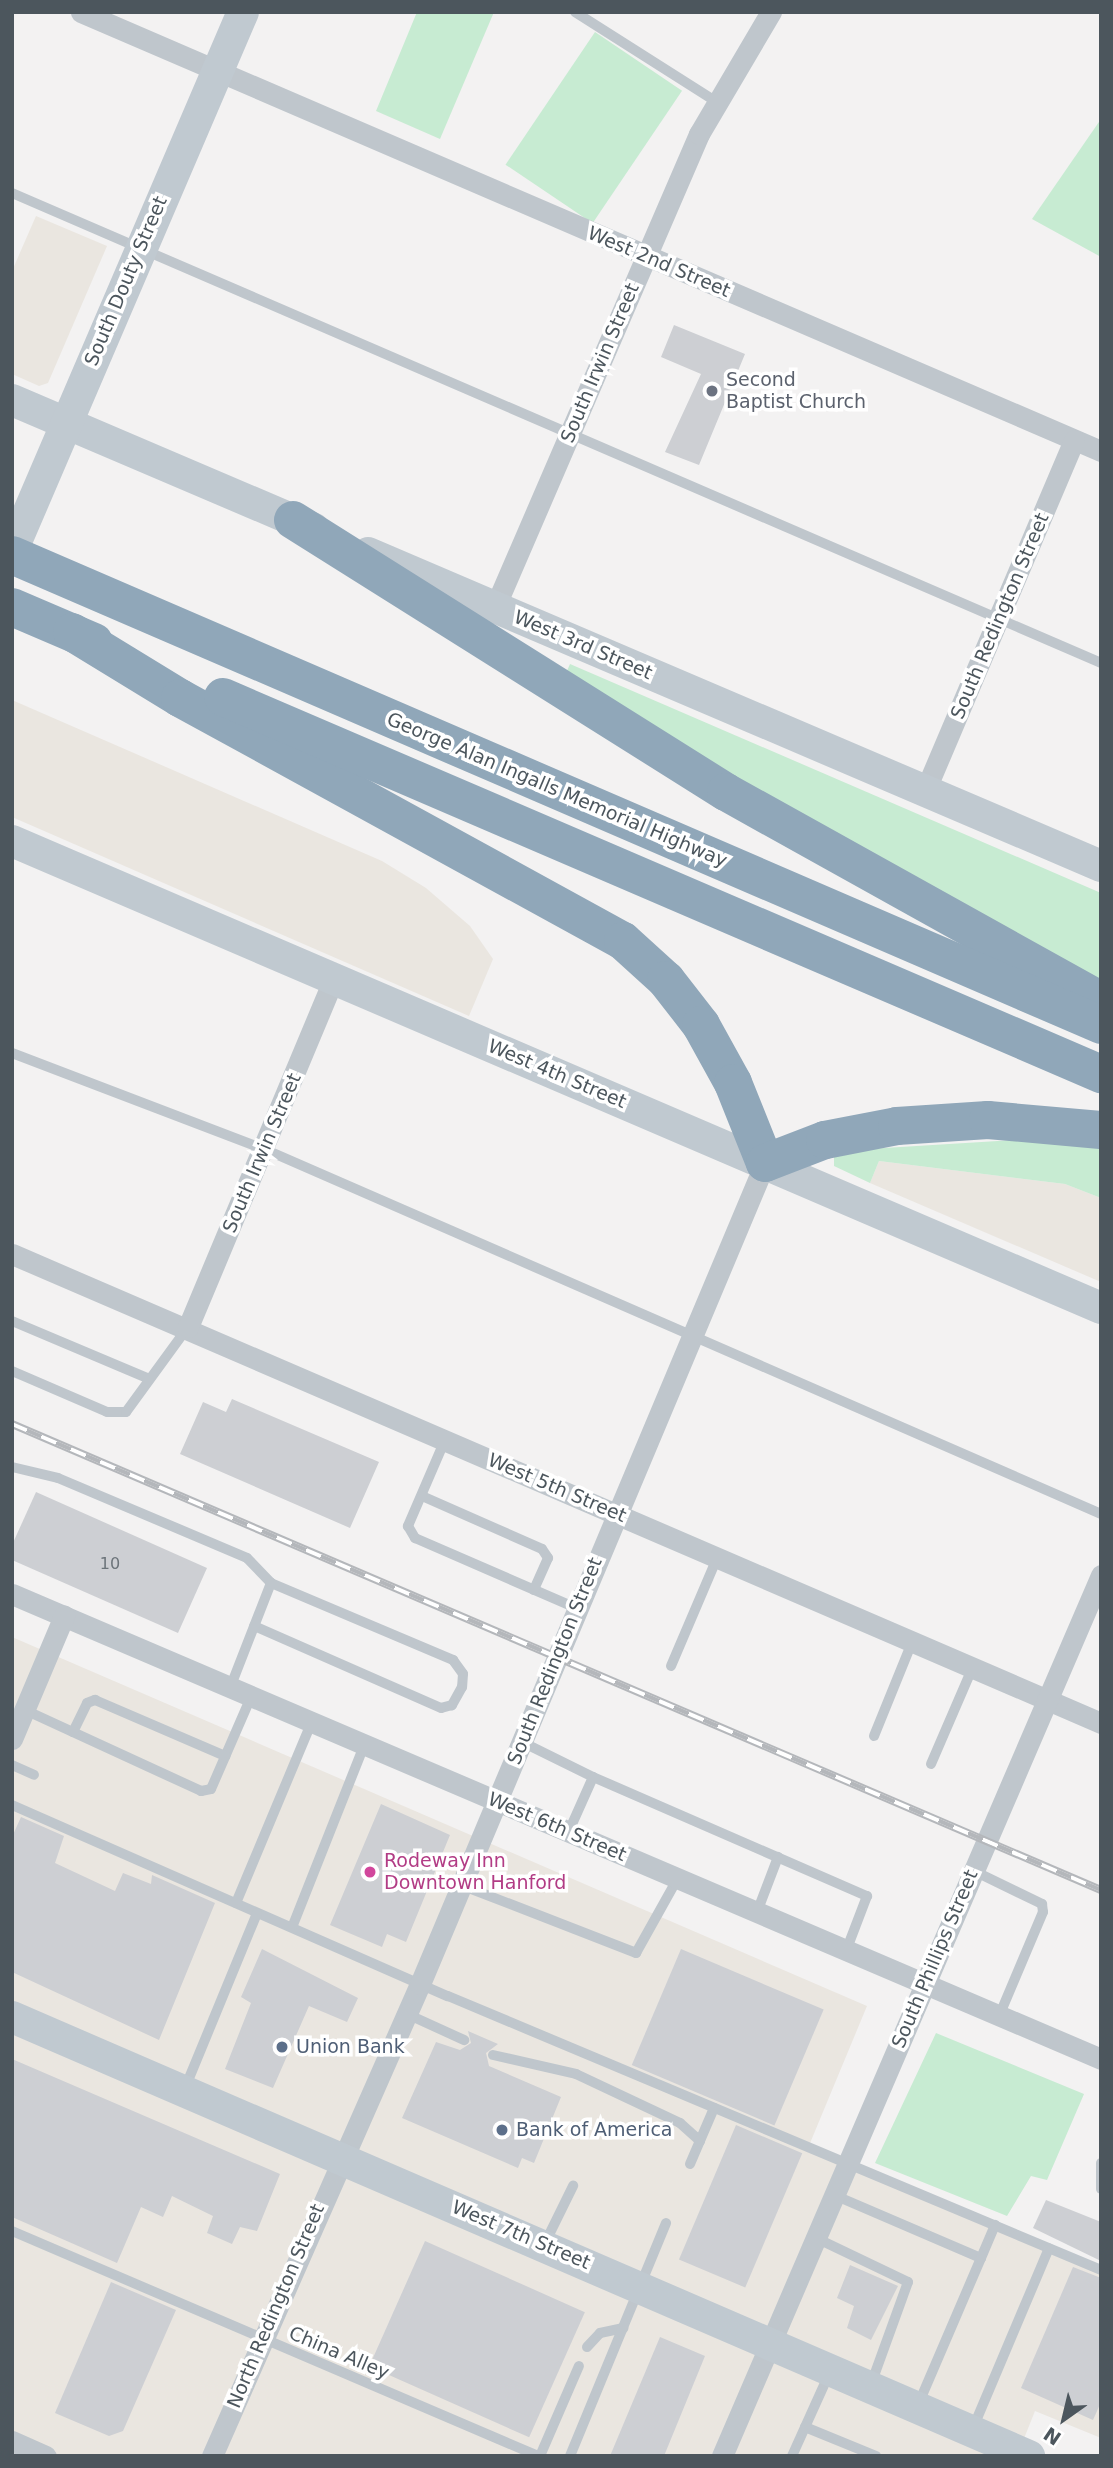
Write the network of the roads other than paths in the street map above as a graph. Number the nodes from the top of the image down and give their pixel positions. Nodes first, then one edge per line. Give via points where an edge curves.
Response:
1 (81, 12) edge
2 (243, 12) edge
3 (575, 12) edge
4 (771, 12) edge
5 (218, 70) junction
6 (715, 101) junction
7 (12, 193) edge
8 (140, 247) junction
9 (645, 256) junction
10 (12, 400) edge
11 (65, 423) junction
12 (569, 436) junction
13 (1074, 440) junction
14 (1101, 452) edge
15 (293, 520) junction
16 (12, 553) edge
17 (12, 607) edge
18 (495, 607) junction
19 (999, 619) junction
20 (72, 632) junction
21 (1101, 663) edge
22 (925, 791) junction
23 (12, 841) edge
24 (1101, 866) edge
25 (334, 978) junction
26 (1101, 1001) edge
27 (1101, 1025) edge
28 (12, 1053) edge
29 (1101, 1074) edge
30 (1101, 1130) edge
31 (264, 1149) junction
32 (765, 1163) junction
33 (12, 1254) edge
34 (1101, 1308) edge
35 (12, 1321) edge
36 (188, 1327) junction
37 (696, 1334) junction
38 (12, 1371) edge
39 (147, 1378) junction
40 (445, 1440) junction
41 (12, 1467) edge
42 (422, 1496) junction
43 (616, 1513) junction
44 (1101, 1514) edge
45 (718, 1558) junction
46 (1101, 1576) edge
47 (271, 1583) junction
48 (534, 1590) junction
49 (12, 1594) edge
50 (576, 1608) junction
51 (64, 1616) junction
52 (254, 1626) junction
53 (911, 1645) junction
54 (671, 1666) dead end
55 (972, 1669) junction
56 (229, 1688) junction
57 (251, 1697) junction
58 (1046, 1700) junction
59 (25, 1710) junction
60 (1101, 1723) edge
61 (311, 1724) junction
62 (73, 1732) junction
63 (874, 1736) dead end
64 (12, 1739) edge
65 (522, 1742) junction
66 (364, 1746) junction
67 (225, 1756) junction
68 (931, 1764) dead end
69 (12, 1765) edge
70 (34, 1775) dead end
71 (593, 1777) junction
72 (497, 1802) junction
73 (12, 1805) edge
74 (569, 1831) junction
75 (778, 1857) junction
76 (972, 1870) junction
77 (678, 1878) junction
78 (461, 1885) junction
79 (236, 1903) junction
80 (757, 1912) junction
81 (257, 1913) junction
82 (293, 1925) junction
83 (846, 1951) junction
84 (925, 1983) junction
85 (420, 1984) junction
86 (407, 2014) junction
87 (999, 2016) junction
88 (12, 2017) edge
89 (464, 2040) dead end
90 (493, 2055) dead end
91 (1101, 2059) edge
92 (184, 2090) junction
93 (714, 2108) junction
94 (700, 2141) junction
95 (342, 2157) junction
96 (848, 2162) junction
97 (1101, 2163) edge
98 (690, 2164) dead end
99 (573, 2186) dead end
100 (1101, 2189) edge
101 (834, 2195) junction
102 (666, 2223) dead end
103 (995, 2225) junction
104 (12, 2231) edge
105 (816, 2238) junction
106 (544, 2245) junction
107 (1049, 2248) junction
108 (981, 2258) junction
109 (1101, 2270) edge
110 (639, 2286) junction
111 (623, 2328) junction
112 (262, 2340) junction
113 (771, 2344) junction
114 (587, 2347) dead end
115 (579, 2366) dead end
116 (831, 2370) junction
117 (870, 2386) junction
118 (917, 2407) junction
119 (805, 2427) junction
120 (12, 2441) edge
121 (988, 2443) edge
122 (46, 2456) edge
123 (212, 2456) edge
124 (539, 2456) edge
125 (570, 2456) edge
126 (722, 2456) edge
127 (792, 2456) edge
128 (876, 2456) edge
129 (1029, 2456) edge

1 - 5 street, West 2nd Street
2 - 5 main road, South Douty Street
3 - 6 lane
4 - 6 street, South Irwin Street
5 - 8 main road, South Douty Street
5 - 9 street, West 2nd Street
6 - 9 street, South Irwin Street
7 - 8 lane
8 - 11 main road, South Douty Street
8 - 12 lane
9 - 12 street, South Irwin Street
9 - 13 street, West 2nd Street
10 - 11 main road, West 3rd Street
11 - 15 main road, West 3rd Street
11 - 16 main road, South Douty Street
12 - 18 street, South Irwin Street
12 - 19 lane
13 - 14 street, West 2nd Street
13 - 19 street, South Redington Street
15 - 18 main road, West 3rd Street
15 - 26 highway via 726,792
16 - 27 highway, George Alan Ingalls Memorial Highway
17 - 20 highway
18 - 22 main road, West 3rd Street
19 - 21 lane
19 - 22 street, South Redington Street
20 - 29 highway
20 - 32 highway via 180,698 623,941 666,980 701,1026 733,1083
22 - 24 main road, West 3rd Street
23 - 25 main road, West 4th Street
25 - 31 street, South Irwin Street
25 - 32 main road, West 4th Street
28 - 31 lane
30 - 32 highway via 988,1120 897,1126 825,1140
31 - 36 street, South Irwin Street
31 - 37 lane
32 - 34 main road, West 4th Street
32 - 37 street, South Redington Street
33 - 36 street, West 5th Street
35 - 39 lane
36 - 39 lane
36 - 40 street, West 5th Street
37 - 43 street, South Redington Street
37 - 44 lane
38 - 39 lane via 107,1412 126,1412
40 - 42 lane
40 - 43 street, West 5th Street
41 - 47 lane via 58,1478 247,1558
42 - 48 lane via 408,1526 415,1538
42 - 48 lane via 542,1549 548,1558
43 - 45 street, West 5th Street
43 - 50 street, South Redington Street
45 - 53 street, West 5th Street
45 - 54 lane
46 - 58 street, South Phillips Street
47 - 52 lane
47 - 52 lane via 453,1660 463,1674 461,1687 452,1705 441,1707
48 - 50 lane
49 - 51 street, West 6th Street
50 - 65 street, South Redington Street
51 - 56 street, West 6th Street
51 - 59 street
52 - 56 lane
53 - 55 street, West 5th Street
53 - 63 lane
55 - 58 street, West 5th Street
55 - 68 lane
56 - 57 street, West 6th Street
57 - 61 street, West 6th Street
57 - 67 lane
58 - 60 street, West 5th Street
58 - 76 street, South Phillips Street
59 - 62 lane
59 - 64 street
61 - 66 street, West 6th Street
61 - 79 lane
62 - 67 lane via 86,1703 95,1700
62 - 67 lane via 201,1791 211,1789
65 - 71 lane
65 - 72 street, South Redington Street
66 - 72 street, West 6th Street
66 - 82 lane
69 - 70 lane
71 - 74 lane
71 - 75 lane
72 - 74 street, West 6th Street
72 - 78 street, South Redington Street
73 - 79 lane
74 - 77 street, West 6th Street
75 - 80 lane
75 - 83 lane via 867,1896
76 - 84 street, South Phillips Street
76 - 87 lane via 1042,1904 1043,1912
77 - 78 lane via 636,1953
77 - 80 street, West 6th Street
78 - 85 street, South Redington Street
79 - 81 lane
80 - 83 street, West 6th Street
81 - 82 lane
81 - 92 lane
82 - 85 lane
83 - 84 street, West 6th Street
84 - 87 street, West 6th Street
84 - 96 street, South Phillips Street
85 - 86 street, South Redington Street
85 - 93 lane
86 - 89 lane
86 - 95 street, South Redington Street
87 - 91 street, West 6th Street
88 - 92 main road, West 7th Street
90 - 94 lane via 576,2074 680,2123
92 - 95 main road, West 7th Street
93 - 94 lane
93 - 96 lane
94 - 98 lane
95 - 106 main road, West 7th Street
95 - 112 street, North Redington Street
96 - 101 street, South Phillips Street
96 - 103 lane
97 - 100 lane
99 - 106 lane
101 - 105 street, South Phillips Street
101 - 108 lane
102 - 110 lane
103 - 107 lane
103 - 108 lane
104 - 112 lane, China Alley
105 - 113 street, South Phillips Street
105 - 117 lane via 908,2282
106 - 110 main road, West 7th Street
107 - 109 lane
107 - 121 lane
108 - 118 lane
110 - 111 lane
110 - 113 main road, West 7th Street
111 - 114 lane via 600,2333
111 - 125 lane
112 - 123 street, North Redington Street
112 - 124 lane, China Alley
113 - 116 main road, West 7th Street
113 - 126 street, South Phillips Street
115 - 124 lane
116 - 117 main road, West 7th Street
116 - 119 lane
117 - 118 main road, West 7th Street
118 - 121 main road, West 7th Street
119 - 127 lane
119 - 128 lane
120 - 122 street
121 - 129 main road, West 7th Street

